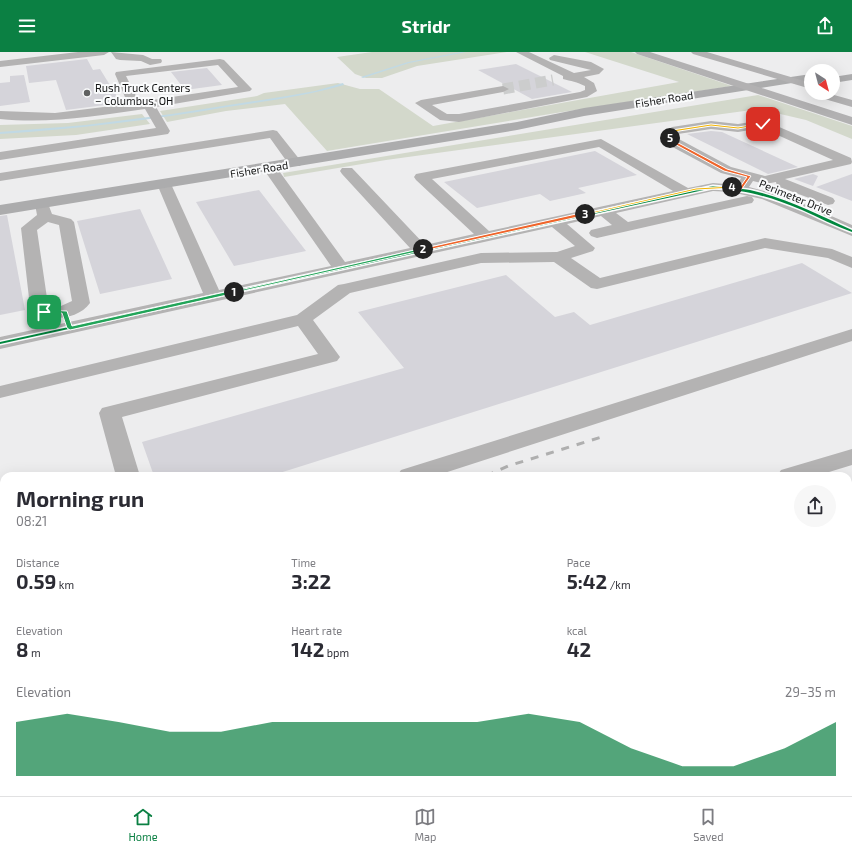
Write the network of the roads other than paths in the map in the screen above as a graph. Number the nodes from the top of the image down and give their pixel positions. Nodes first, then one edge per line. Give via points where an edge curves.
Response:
1 (24, 52) edge
2 (104, 52) edge
3 (116, 52) edge
4 (211, 52) edge
5 (521, 52) edge
6 (532, 52) edge
7 (640, 52) edge
8 (657, 52) edge
9 (692, 53) edge
10 (0, 55) edge
11 (0, 64) edge
12 (852, 71) edge
13 (840, 75) edge
14 (574, 76) junction
15 (840, 77) edge
16 (852, 77) edge
17 (804, 78) edge
18 (553, 80) tunnel mouth
19 (804, 82) edge
20 (804, 85) edge
21 (503, 89) tunnel mouth
22 (804, 90) edge
23 (840, 94) edge
24 (852, 98) edge
25 (839, 100) edge
26 (148, 104) junction
27 (852, 104) edge
28 (134, 106) junction
29 (0, 115) edge
30 (850, 118) edge
31 (517, 126) junction
32 (0, 156) edge
33 (295, 163) junction
34 (269, 167) junction
35 (852, 167) edge
36 (347, 171) dead end
37 (749, 176) junction
38 (0, 177) edge
39 (782, 183) junction
40 (164, 184) junction
41 (684, 192) junction
42 (743, 192) junction
43 (828, 201) dead end
44 (0, 210) edge
45 (44, 210) junction
46 (602, 210) junction
47 (554, 221) junction
48 (625, 227) junction
49 (852, 231) edge
50 (597, 233) dead end
51 (485, 236) junction
52 (421, 250) junction
53 (558, 257) junction
54 (852, 263) edge
55 (341, 268) junction
56 (213, 296) junction
57 (303, 319) junction
58 (67, 320) junction
59 (852, 335) edge
60 (0, 343) edge
61 (0, 392) edge
62 (852, 457) edge
63 (127, 472) edge
64 (422, 472) edge
65 (802, 472) edge

1 - 10 street
2 - 11 street
3 - 4 street via 120,57 142,58 150,62 213,55
5 - 14 street
6 - 14 street via 599,69
7 - 30 highway
8 - 30 highway
9 - 19 highway
9 - 22 highway
12 - 13 main road
14 - 18 street
14 - 21 street via 590,85 591,91 583,95 459,118 444,117 421,103
15 - 16 main road
17 - 31 main road, Fisher Road via 584,112
20 - 31 main road, Fisher Road
23 - 24 highway
25 - 27 highway
26 - 28 street
26 - 28 street via 246,89 220,62 120,74
26 - 32 street via 164,131
28 - 29 street via 68,116
31 - 33 main road, Fisher Road
33 - 34 main road, Fisher Road
33 - 38 street via 273,134
34 - 40 main road, Fisher Road
34 - 55 street
35 - 39 street
36 - 52 street
37 - 37 street via 765,180 846,162 763,124 738,128 711,125 672,131 670,140 726,170
37 - 42 street
39 - 42 street
39 - 43 street
40 - 45 main road, Fisher Road
40 - 56 street
41 - 42 street via 713,187
41 - 46 street
41 - 51 street via 601,143 421,177
42 - 48 street
42 - 49 street, Perimeter Drive via 803,209
44 - 45 main road, Fisher Road
45 - 58 street via 66,222 81,303
45 - 58 street via 29,228 38,298 44,312
46 - 47 street
46 - 48 street
47 - 51 street
47 - 53 street via 587,248
48 - 50 street
51 - 52 street
52 - 55 street
53 - 54 street via 598,284 765,243 832,254
53 - 57 street via 481,258 344,289
55 - 56 street
56 - 58 street
57 - 61 street
57 - 63 street via 330,357 110,413
58 - 60 street
59 - 64 street
62 - 65 street

